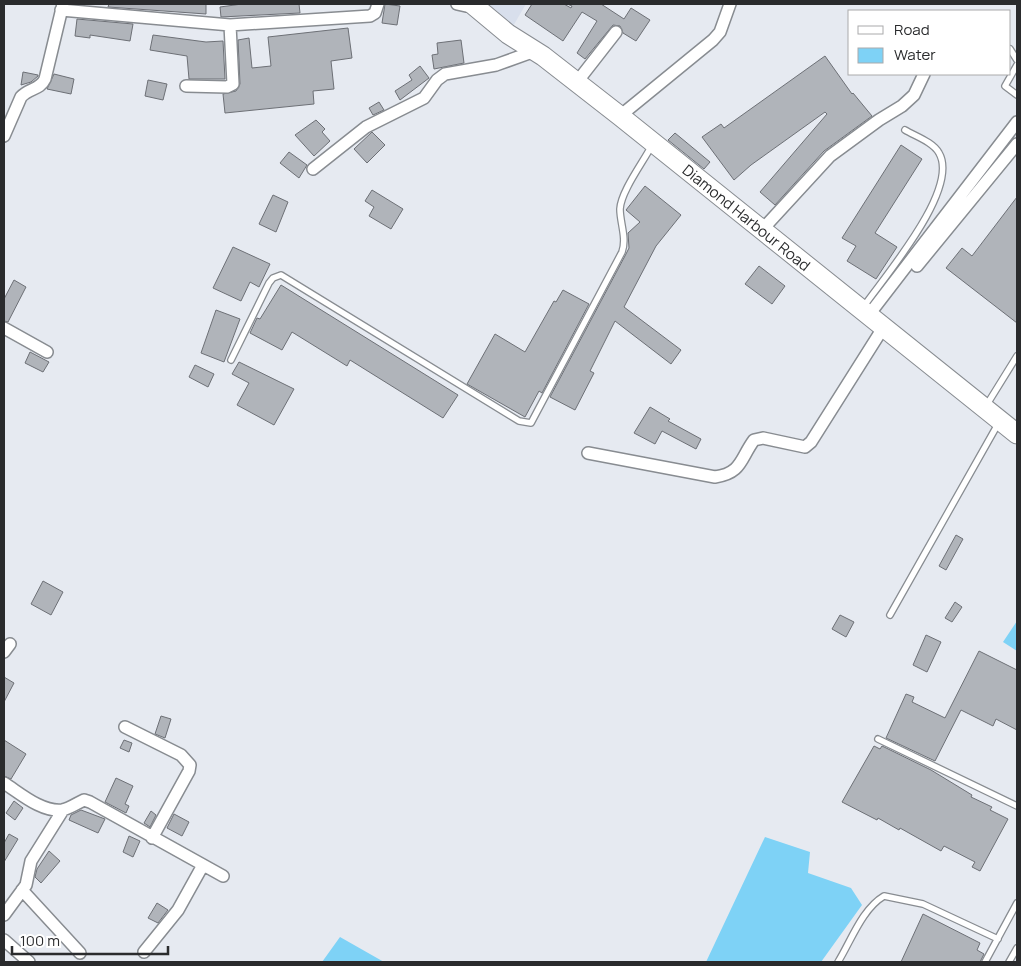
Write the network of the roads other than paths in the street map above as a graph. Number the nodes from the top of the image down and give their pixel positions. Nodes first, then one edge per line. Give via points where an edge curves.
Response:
1 (378, 4) edge
2 (457, 4) edge
3 (472, 4) edge
4 (730, 4) edge
5 (62, 7) edge
6 (230, 25) junction
7 (616, 32) dead end
8 (535, 51) junction
9 (1017, 65) edge
10 (924, 75) edge
11 (577, 82) junction
12 (186, 86) dead end
13 (1017, 95) edge
14 (620, 116) junction
15 (1017, 122) edge
16 (905, 130) dead end
17 (4, 136) edge
18 (654, 143) junction
19 (1017, 144) edge
20 (313, 169) dead end
21 (761, 230) junction
22 (872, 319) junction
23 (4, 328) edge
24 (47, 352) dead end
25 (1017, 356) edge
26 (231, 360) dead end
27 (985, 408) junction
28 (1000, 420) junction
29 (1017, 434) edge
30 (588, 453) dead end
31 (890, 615) dead end
32 (125, 727) dead end
33 (878, 738) dead end
34 (4, 783) edge
35 (1017, 806) edge
36 (63, 810) junction
37 (152, 838) junction
38 (203, 865) junction
39 (223, 876) dead end
40 (22, 890) junction
41 (1017, 903) edge
42 (4, 915) edge
43 (998, 939) junction
44 (4, 940) edge
45 (1017, 948) edge
46 (144, 952) dead end
47 (80, 953) dead end
48 (29, 962) edge
49 (838, 962) edge
50 (985, 962) edge
51 (1009, 962) edge

1 - 6 street via 370,16
2 - 3 street
3 - 8 highway, Diamond Harbour Road via 508,34
4 - 14 street via 720,32 713,40
5 - 6 street
5 - 17 street via 45,79 38,88 21,97
6 - 12 street via 233,84 227,87
7 - 11 street
8 - 11 highway, Diamond Harbour Road
8 - 20 street via 496,66 445,74 424,98 366,127
9 - 13 lane via 1005,86
10 - 21 street via 914,95 830,156
11 - 14 highway, Diamond Harbour Road
14 - 18 highway, Diamond Harbour Road
15 - 22 street
16 - 22 lane via 940,154 944,170 941,189 911,240
18 - 21 highway, Diamond Harbour Road
18 - 26 lane via 622,199 622,252 531,423 519,421 281,275 269,283
19 - 22 street
21 - 22 highway, Diamond Harbour Road
22 - 27 highway, Diamond Harbour Road
22 - 30 street via 811,442 805,447 764,438 754,440 738,468 730,475 715,477
23 - 24 street
25 - 27 lane
27 - 28 highway, Diamond Harbour Road
28 - 29 highway, Diamond Harbour Road
28 - 31 lane
32 - 37 street via 182,755 190,765
33 - 35 lane
34 - 36 street via 43,807
36 - 37 street via 84,800
36 - 40 street via 31,861
37 - 38 street
38 - 39 street
38 - 46 street via 178,910
40 - 42 street
40 - 47 street
41 - 43 lane
43 - 49 lane via 923,904 884,896 866,913
43 - 50 lane
44 - 48 street
45 - 51 lane

